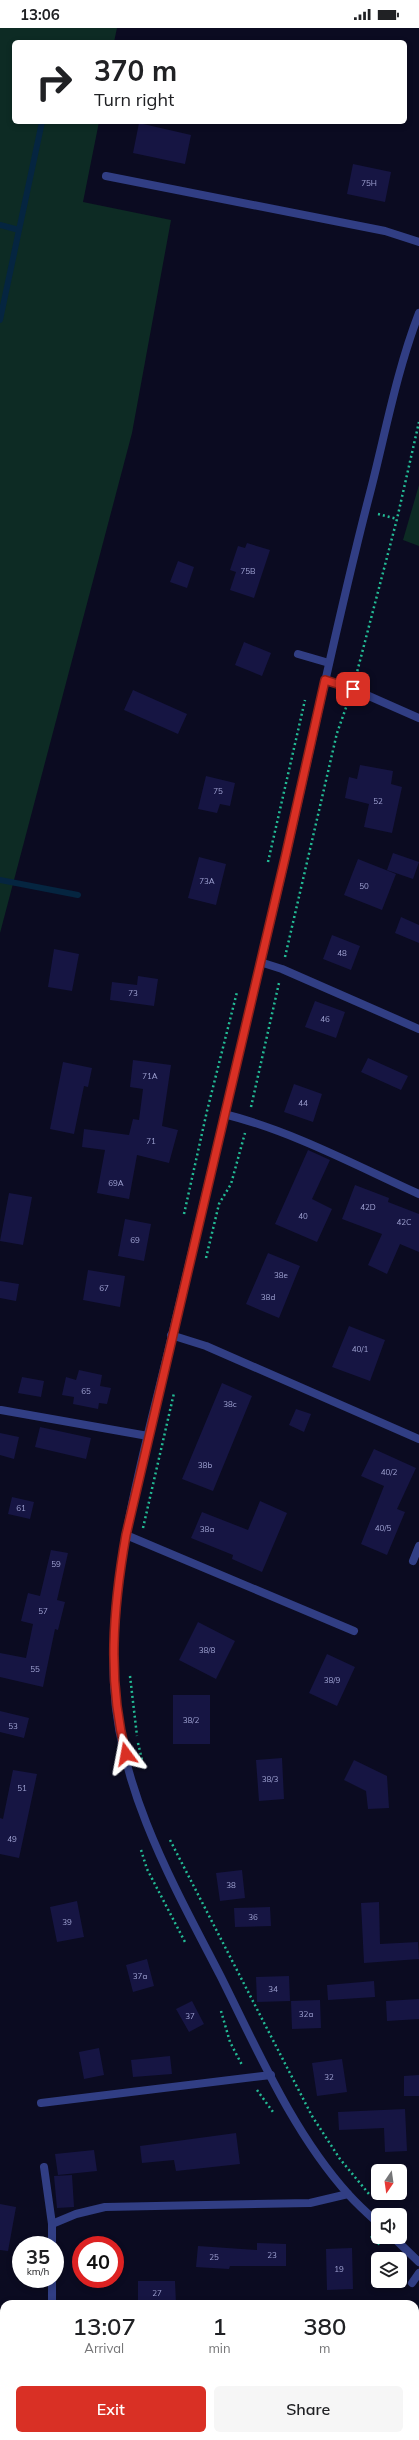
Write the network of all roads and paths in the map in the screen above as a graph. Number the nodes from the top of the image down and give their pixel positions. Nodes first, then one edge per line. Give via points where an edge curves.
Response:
1 (106, 176) dead end
2 (419, 242) edge
3 (419, 313) edge
4 (419, 422) edge
5 (298, 654) dead end
6 (329, 663) junction
7 (325, 680) junction
8 (353, 689) junction
9 (306, 694) dead end
10 (419, 718) edge
11 (268, 864) dead end
12 (260, 962) junction
13 (282, 969) junction
14 (238, 987) dead end
15 (419, 1030) edge
16 (224, 1114) junction
17 (248, 1120) junction
18 (419, 1194) edge
19 (183, 1218) dead end
20 (204, 1264) dead end
21 (172, 1335) junction
22 (176, 1385) dead end
23 (1, 1410) dead end
24 (148, 1436) junction
25 (419, 1439) edge
26 (126, 1535) junction
27 (140, 1540) junction
28 (419, 1546) edge
29 (413, 1561) dead end
30 (354, 1631) dead end
31 (129, 1674) dead end
32 (145, 1772) dead end
33 (167, 1833) dead end
34 (140, 1847) dead end
35 (188, 1946) dead end
36 (220, 2009) dead end
37 (271, 2075) junction
38 (249, 2077) junction
39 (41, 2103) dead end
40 (276, 2115) dead end
41 (44, 2167) dead end
42 (348, 2194) junction
43 (371, 2194) edge
44 (371, 2216) edge
45 (52, 2224) junction
46 (366, 2232) dead end
47 (52, 2236) edge
48 (400, 2244) edge
49 (383, 2248) dead end
50 (419, 2262) edge
51 (419, 2274) edge
52 (412, 2283) dead end
53 (52, 2288) edge
54 (52, 2300) edge

1 - 2 street via 385,231
3 - 6 street via 397,384
4 - 8 path
5 - 6 street
6 - 7 street
7 - 8 street
7 - 12 street
8 - 10 street
8 - 13 path via 337,733
9 - 11 path
12 - 13 street
12 - 16 street
13 - 15 street
13 - 17 path
14 - 19 path
16 - 17 street
16 - 21 street
17 - 18 street via 300,1140
17 - 20 path via 231,1184 219,1204
21 - 24 street
21 - 25 street via 206,1346
22 - 27 path
23 - 24 street
24 - 26 street
26 - 27 street
26 - 37 street via 117,1587 114,1689 132,1782 151,1838
27 - 30 street
28 - 29 street
31 - 32 path via 137,1736
33 - 43 path via 312,2116 340,2159
34 - 35 path via 147,1869
36 - 38 path via 230,2042
37 - 38 street
37 - 42 street via 309,2142
38 - 39 street
38 - 40 path via 267,2106
41 - 45 street
42 - 44 street
42 - 45 street via 310,2203 105,2207 76,2214
45 - 47 street
46 - 49 path
48 - 50 street
51 - 52 street
53 - 54 street

